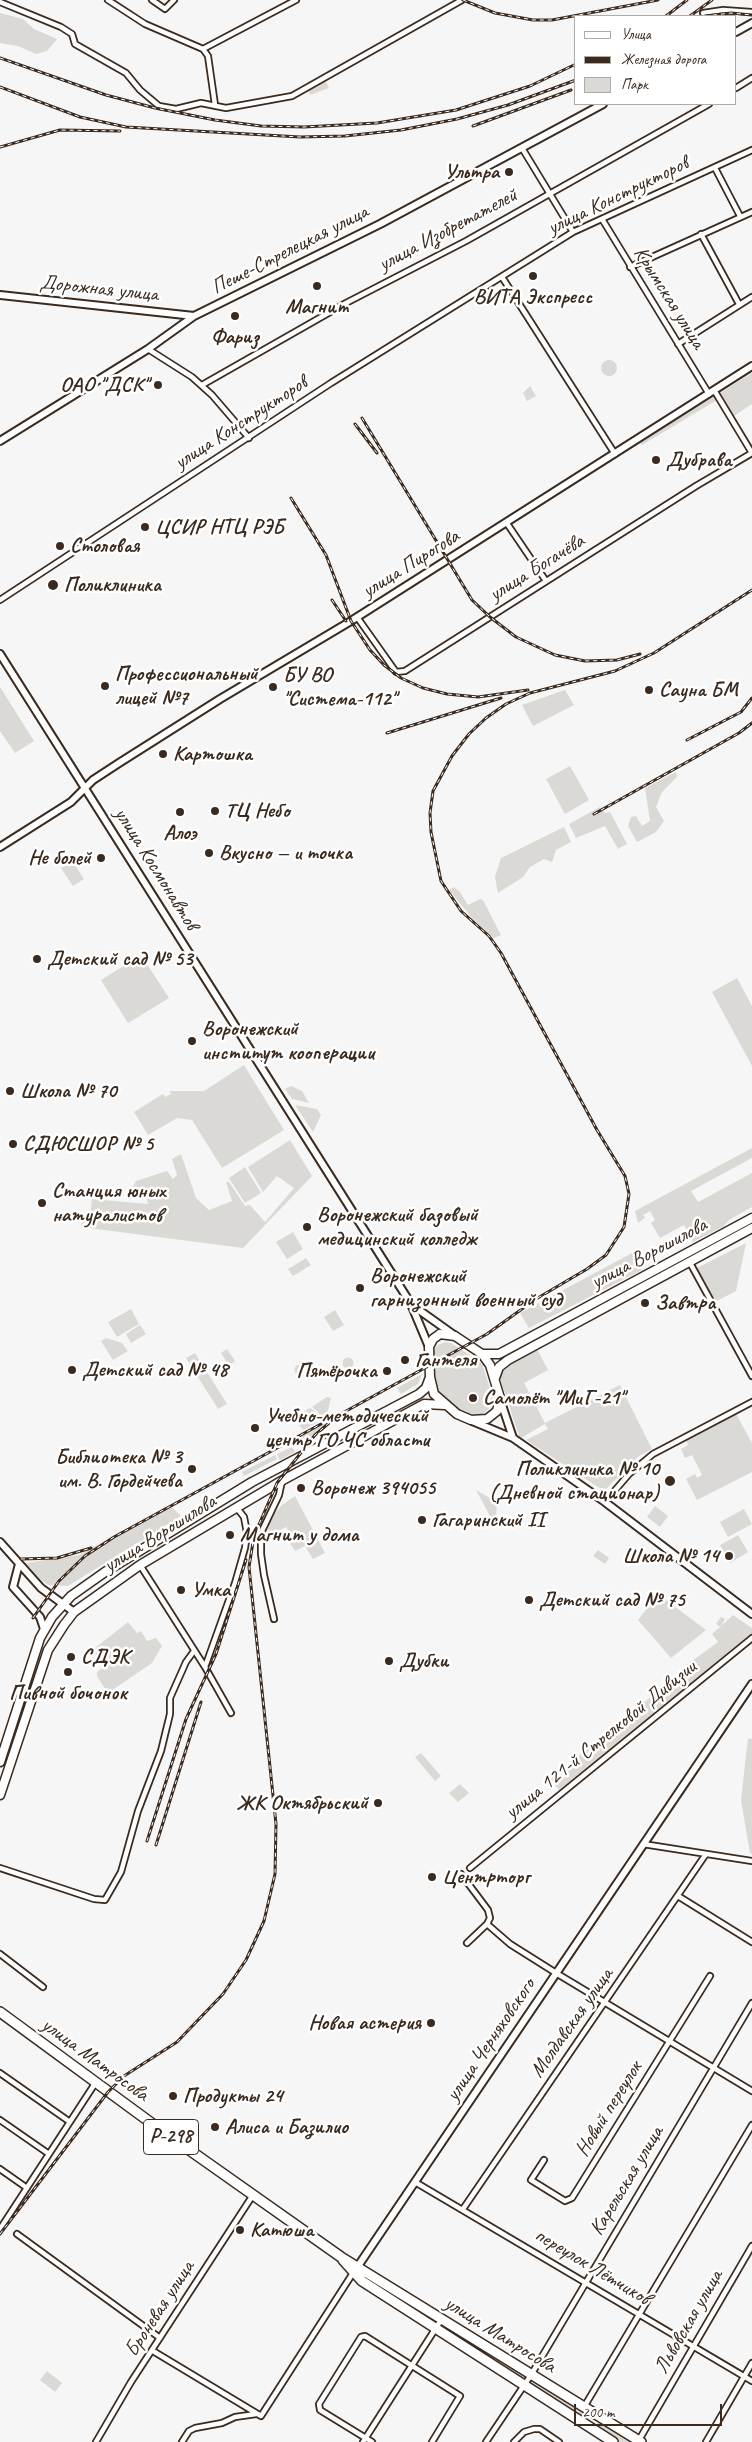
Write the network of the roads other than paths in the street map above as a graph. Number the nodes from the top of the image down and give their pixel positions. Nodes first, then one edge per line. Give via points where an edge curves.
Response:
1 (108, 0) edge
2 (152, 0) edge
3 (174, 0) edge
4 (296, 0) edge
5 (459, 1) edge
6 (0, 2) edge
7 (752, 12) edge
8 (703, 13) dead end
9 (752, 23) edge
10 (737, 31) edge
11 (203, 49) junction
12 (752, 78) edge
13 (737, 87) edge
14 (215, 105) junction
15 (601, 105) edge
16 (708, 105) edge
17 (522, 148) junction
18 (752, 150) edge
19 (715, 168) junction
20 (550, 193) junction
21 (752, 212) edge
22 (740, 216) junction
23 (602, 219) junction
24 (573, 232) junction
25 (702, 234) junction
26 (630, 267) junction
27 (502, 277) junction
28 (0, 295) edge
29 (752, 296) edge
30 (739, 304) junction
31 (194, 316) junction
32 (678, 344) junction
33 (148, 349) junction
34 (752, 366) edge
35 (202, 386) junction
36 (712, 392) junction
37 (249, 438) junction
38 (0, 441) edge
39 (752, 453) edge
40 (615, 454) junction
41 (506, 522) junction
42 (546, 582) junction
43 (0, 600) edge
44 (357, 617) junction
45 (0, 654) edge
46 (86, 787) junction
47 (0, 847) edge
48 (752, 1218) edge
49 (752, 1228) edge
50 (689, 1261) junction
51 (411, 1304) junction
52 (455, 1336) junction
53 (429, 1347) junction
54 (482, 1354) junction
55 (752, 1376) edge
56 (430, 1377) junction
57 (495, 1378) junction
58 (500, 1398) junction
59 (752, 1402) edge
60 (445, 1405) junction
61 (471, 1420) junction
62 (513, 1438) junction
63 (283, 1480) junction
64 (604, 1502) junction
65 (236, 1507) junction
66 (247, 1533) junction
67 (261, 1533) junction
68 (0, 1542) edge
69 (19, 1564) junction
70 (140, 1565) junction
71 (734, 1600) junction
72 (62, 1604) junction
73 (752, 1607) edge
74 (74, 1612) junction
75 (752, 1614) edge
76 (274, 1619) dead end
77 (44, 1629) junction
78 (752, 1638) edge
79 (194, 1651) junction
80 (205, 1668) junction
81 (752, 1684) edge
82 (231, 1713) dead end
83 (0, 1762) edge
84 (0, 1795) edge
85 (643, 1844) junction
86 (706, 1854) junction
87 (752, 1861) edge
88 (0, 1868) edge
89 (470, 1868) dead end
90 (461, 1874) dead end
91 (678, 1896) junction
92 (487, 1924) junction
93 (752, 1942) edge
94 (467, 1943) dead end
95 (0, 1954) edge
96 (556, 1974) junction
97 (710, 1976) dead end
98 (44, 1987) dead end
99 (752, 2003) edge
100 (605, 2004) junction
101 (1, 2014) edge
102 (670, 2042) junction
103 (714, 2068) junction
104 (0, 2073) edge
105 (96, 2082) junction
106 (752, 2091) edge
107 (0, 2120) edge
108 (70, 2122) junction
109 (752, 2125) edge
110 (49, 2154) junction
111 (544, 2160) dead end
112 (0, 2169) edge
113 (415, 2182) junction
114 (27, 2188) junction
115 (253, 2195) junction
116 (463, 2209) junction
117 (1, 2226) edge
118 (17, 2234) dead end
119 (752, 2246) edge
120 (356, 2270) junction
121 (585, 2283) junction
122 (638, 2314) junction
123 (441, 2320) junction
124 (435, 2328) junction
125 (160, 2338) junction
126 (693, 2346) junction
127 (153, 2351) junction
128 (752, 2363) edge
129 (412, 2366) junction
130 (531, 2375) junction
131 (744, 2376) junction
132 (752, 2381) edge
133 (524, 2385) junction
134 (584, 2407) junction
135 (258, 2415) junction
136 (598, 2415) junction
137 (590, 2426) junction
138 (599, 2438) edge
139 (364, 2440) edge
140 (640, 2441) edge
141 (96, 2442) edge
142 (182, 2442) edge
143 (372, 2442) edge
144 (432, 2442) edge
145 (486, 2442) edge
146 (514, 2442) edge
147 (559, 2442) edge
148 (613, 2442) edge
149 (706, 2442) edge

1 - 11 street via 145,24
2 - 3 street via 167,9
4 - 11 street
5 - 14 street via 292,96 226,108
6 - 14 street via 70,32 75,44 126,73 160,106 176,109 201,103
7 - 8 street via 723,10
9 - 10 street
11 - 14 street via 208,56
12 - 13 street
15 - 17 street, Пеше-Стрелецкая улица
16 - 20 street, улица Изобретателей
17 - 20 street
17 - 31 street, Пеше-Стрелецкая улица via 317,256
18 - 19 street, улица Конструкторов
19 - 22 street
19 - 23 street, улица Конструкторов
20 - 24 street
20 - 35 street, улица Изобретателей via 346,303
21 - 22 street
22 - 25 street
23 - 24 street, улица Конструкторов
23 - 26 street, Крымская улица
24 - 27 street, улица Конструкторов
25 - 26 street
25 - 30 street
26 - 32 street, Крымская улица
27 - 37 street, улица Конструкторов
27 - 40 street
28 - 31 street, Дорожная улица
29 - 30 street
30 - 32 street
31 - 33 street, Пеше-Стрелецкая улица
32 - 36 street, Крымская улица
33 - 35 street
33 - 38 street, Пеше-Стрелецкая улица
34 - 36 street, улица Пирогова
35 - 37 street
36 - 39 street, Крымская улица
36 - 40 street, улица Пирогова
37 - 43 street, улица Конструкторов
39 - 42 street, улица Богачёва
40 - 41 street, улица Пирогова
41 - 42 street
41 - 44 street, улица Пирогова
42 - 44 street, улица Богачёва via 404,671 396,672
44 - 46 street, улица Пирогова via 220,699
45 - 46 street, улица Космонавтов
46 - 47 street, улица Пирогова via 71,802
46 - 51 street, улица Космонавтов
48 - 54 main road, улица Ворошилова via 499,1354
49 - 50 main road, улица Ворошилова
50 - 55 street
50 - 57 main road, улица Ворошилова via 508,1360 499,1366
51 - 52 street, улица Космонавтов
51 - 53 street, улица Космонавтов
52 - 53 main road via 440,1334
52 - 54 main road
53 - 56 main road
54 - 57 main road
56 - 60 main road via 434,1394
56 - 72 main road, улица Ворошилова via 426,1388 419,1394 252,1482 105,1572
57 - 58 main road
58 - 61 main road via 497,1411 492,1416
58 - 62 street
59 - 64 street via 652,1454 628,1474
60 - 61 main road
60 - 63 main road, улица Ворошилова via 424,1404
61 - 62 street
62 - 64 street
63 - 65 main road, улица Ворошилова
63 - 67 street
64 - 71 street
65 - 66 street via 244,1518
65 - 70 main road, улица Ворошилова
66 - 67 street
66 - 80 street via 235,1583
67 - 76 street via 261,1554
68 - 69 street
69 - 72 street via 41,1588
69 - 77 street via 13,1587 40,1617
70 - 74 main road, улица Ворошилова
70 - 79 street
71 - 73 street
71 - 75 street
72 - 74 street
72 - 77 main road, улица Ворошилова
74 - 84 main road, улица Ворошилова via 48,1650
77 - 83 main road, улица Ворошилова
78 - 89 street, улица 121-й Стрелковой Дивизии
79 - 80 street
79 - 88 street via 170,1698 170,1714 161,1750 138,1811 121,1872 105,1900
80 - 82 street
81 - 85 street, улица Черняховского
85 - 86 street
85 - 96 street, улица Черняховского
86 - 87 street
86 - 91 street, Молдавская улица
90 - 92 street via 488,1910 490,1918
91 - 93 street
91 - 100 street, Молдавская улица
92 - 94 street
92 - 96 street via 510,1944
95 - 98 street
96 - 100 street
96 - 113 street, улица Черняховского
97 - 102 street, Новый переулок
99 - 103 street, Карельская улица
100 - 102 street
100 - 116 street, Молдавская улица
101 - 105 highway, улица Матросова / Р-298
102 - 103 street
102 - 111 street, Новый переулок via 572,2198 565,2201 531,2180
103 - 106 street
103 - 121 street, Карельская улица
104 - 108 street
105 - 108 street
105 - 115 highway, улица Матросова / Р-298
107 - 110 street
108 - 110 street
109 - 122 street
110 - 114 street
112 - 114 street
113 - 116 street, переулок Лётчиков
113 - 120 street, улица Черняховского
114 - 117 street
115 - 120 highway, улица Матросова / Р-298
115 - 125 street, Броневая улица
116 - 121 street, переулок Лётчиков
118 - 125 street
119 - 126 street, Львовская улица
120 - 123 highway, улица Матросова / Р-298
120 - 124 highway, улица Матросова / Р-298
120 - 135 street, улица Черняховского
121 - 122 street, переулок Лётчиков
121 - 130 street, Карельская улица
122 - 126 street, переулок Лётчиков
122 - 134 street
123 - 124 street
123 - 130 highway, улица Матросова / Р-298
124 - 129 street
124 - 133 highway, улица Матросова / Р-298
125 - 127 street, Броневая улица
126 - 131 street, переулок Лётчиков
126 - 140 street, Львовская улица
127 - 135 street
127 - 141 street, Броневая улица
128 - 131 street
129 - 139 street
129 - 139 street via 365,2336 318,2404 320,2410
129 - 144 street via 460,2396
130 - 133 street, Карельская улица
130 - 134 highway, улица Матросова / Р-298
131 - 132 street, переулок Лётчиков
131 - 149 street
133 - 137 highway, улица Матросова / Р-298
133 - 145 street
134 - 136 highway, улица Матросова / Р-298
135 - 142 street via 235,2416 222,2423 195,2428 188,2431
136 - 137 highway
136 - 140 highway, улица Матросова / Р-298
137 - 138 highway, улица Матросова / Р-298
138 - 148 highway, улица Матросова / Р-298
139 - 143 street
146 - 147 street via 524,2432 534,2429 540,2429

